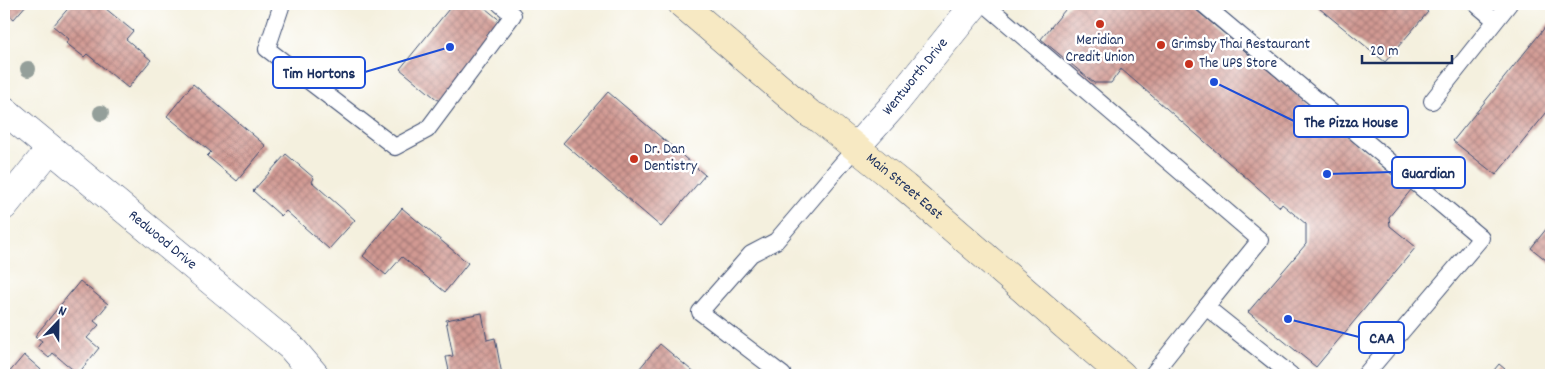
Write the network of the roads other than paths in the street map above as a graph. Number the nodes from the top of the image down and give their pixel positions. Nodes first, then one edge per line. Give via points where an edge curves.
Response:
1 (282, 4) edge
2 (500, 4) edge
3 (682, 4) edge
4 (975, 4) edge
5 (985, 4) edge
6 (1203, 4) edge
7 (1476, 4) edge
8 (1509, 4) edge
9 (1495, 20) junction
10 (1432, 101) dead end
11 (4, 110) edge
12 (856, 147) junction
13 (50, 150) junction
14 (4, 206) edge
15 (1206, 307) junction
16 (315, 375) edge
17 (783, 375) edge
18 (1122, 375) edge
19 (1152, 375) edge
20 (1291, 375) edge
21 (1365, 375) edge

1 - 2 lane via 268,49 395,147 427,130 512,15
3 - 12 main road, Main Street East via 810,114
4 - 12 street, Wentworth Drive
5 - 15 lane via 1260,240
6 - 21 lane via 1481,238
7 - 9 lane
8 - 9 lane
9 - 10 lane
11 - 13 street, Redwood Drive
12 - 17 lane via 776,241 751,254 700,312
12 - 18 main road, Main Street East
13 - 14 street
13 - 16 street, Redwood Drive via 291,347
15 - 19 lane
15 - 20 lane

